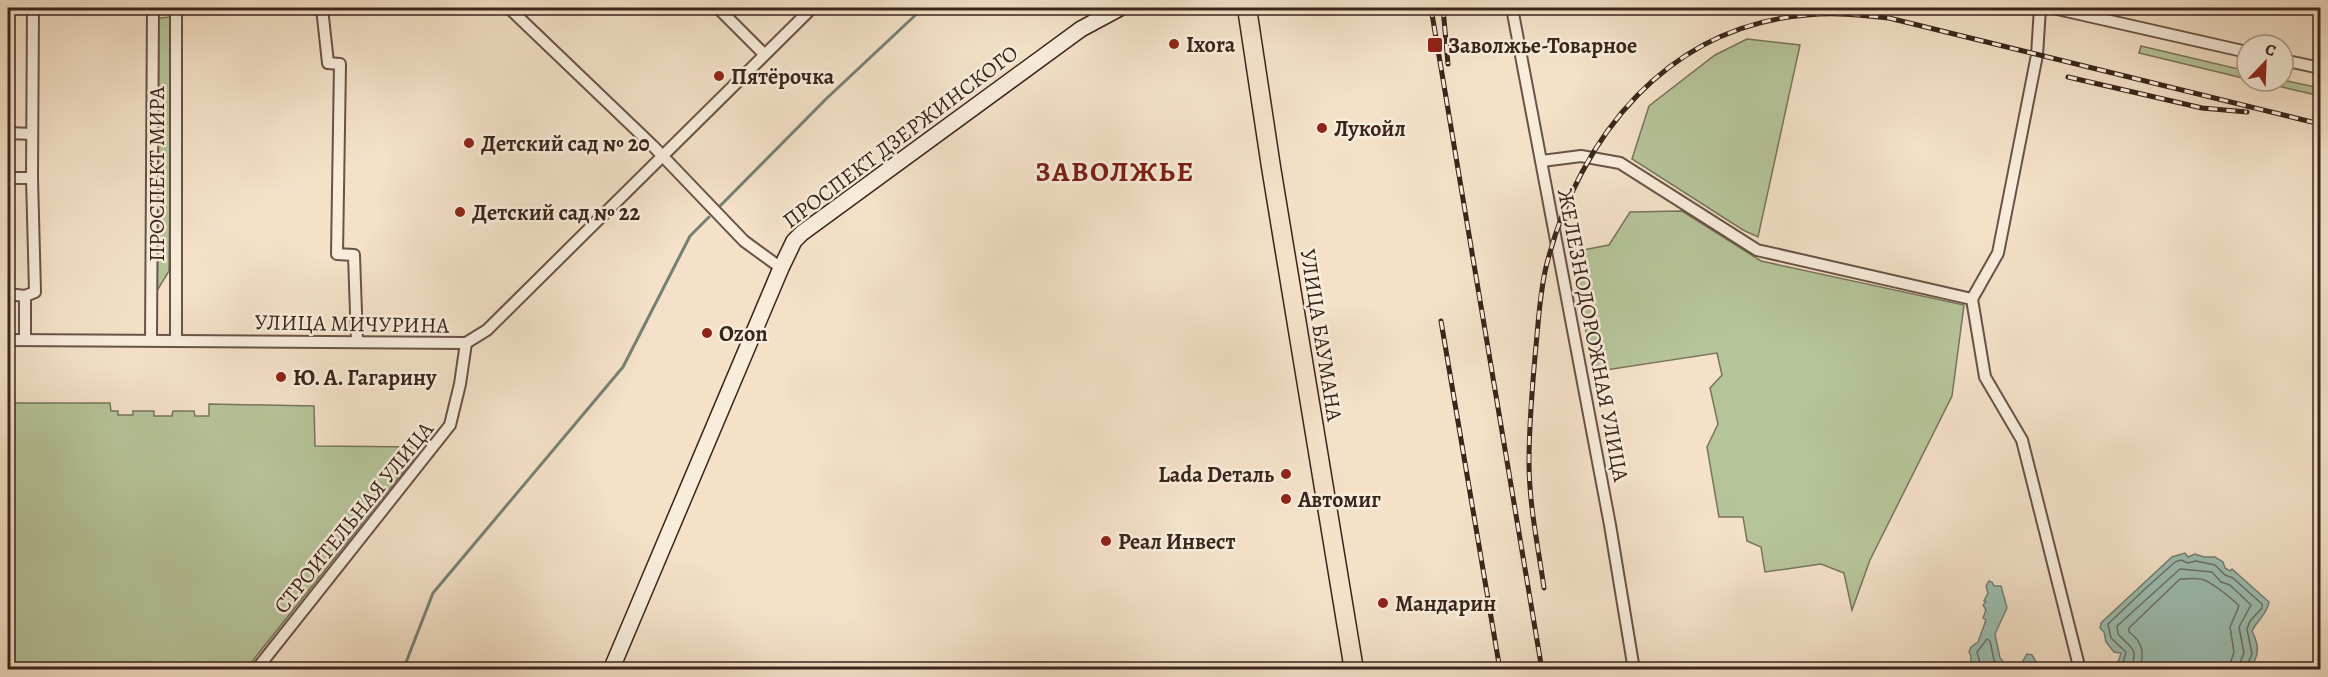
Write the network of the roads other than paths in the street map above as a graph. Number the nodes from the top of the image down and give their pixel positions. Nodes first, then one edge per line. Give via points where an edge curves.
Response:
1 (33, 8) edge
2 (153, 8) edge
3 (176, 8) edge
4 (322, 8) edge
5 (509, 8) edge
6 (718, 8) edge
7 (812, 8) edge
8 (1120, 8) edge
9 (1247, 8) edge
10 (1512, 8) edge
11 (2040, 8) edge
12 (2053, 8) edge
13 (2235, 49) edge
14 (764, 54) junction
15 (2295, 63) edge
16 (2320, 68) edge
17 (8, 133) edge
18 (32, 134) junction
19 (663, 156) junction
20 (1542, 161) junction
21 (8, 178) edge
22 (32, 178) junction
23 (781, 268) junction
24 (8, 294) edge
25 (25, 296) junction
26 (1972, 299) junction
27 (25, 339) junction
28 (8, 340) edge
29 (151, 340) junction
30 (176, 340) junction
31 (357, 342) junction
32 (466, 344) junction
33 (256, 669) edge
34 (611, 669) edge
35 (1354, 669) edge
36 (1634, 669) edge
37 (2080, 669) edge

1 - 18 street
2 - 29 street, ПРОСПЕКТ МИРА
3 - 30 street, ПРОСПЕКТ МИРА
4 - 31 street via 328,63 340,64 337,255 354,255
5 - 19 street
6 - 14 street
7 - 14 street, УЛИЦА МИЧУРИНА
8 - 23 street, ПРОСПЕКТ ДЗЕРЖИНСКОГО via 1082,29 802,233
9 - 35 main road, УЛИЦА БАУМАНА
10 - 20 street, ЖЕЛЕЗНОДОРОЖНАЯ УЛИЦА
11 - 26 street via 2037,55 1998,253
12 - 13 street
14 - 19 street, УЛИЦА МИЧУРИНА
15 - 16 street
17 - 18 street
18 - 22 street
19 - 23 street via 744,242
19 - 32 street, УЛИЦА МИЧУРИНА via 487,330
20 - 26 street via 1581,156 1620,164 1757,250
20 - 36 street, ЖЕЛЕЗНОДОРОЖНАЯ УЛИЦА
21 - 22 street
22 - 25 street via 35,292
23 - 34 street, ПРОСПЕКТ ДЗЕРЖИНСКОГО
24 - 25 street
25 - 27 street
26 - 37 street via 1985,377 2022,440
27 - 28 street, УЛИЦА МИЧУРИНА
27 - 29 street, УЛИЦА МИЧУРИНА
29 - 30 street, УЛИЦА МИЧУРИНА
30 - 31 street, УЛИЦА МИЧУРИНА
31 - 32 street, УЛИЦА МИЧУРИНА
32 - 33 street, СТРОИТЕЛЬНАЯ УЛИЦА via 450,425

